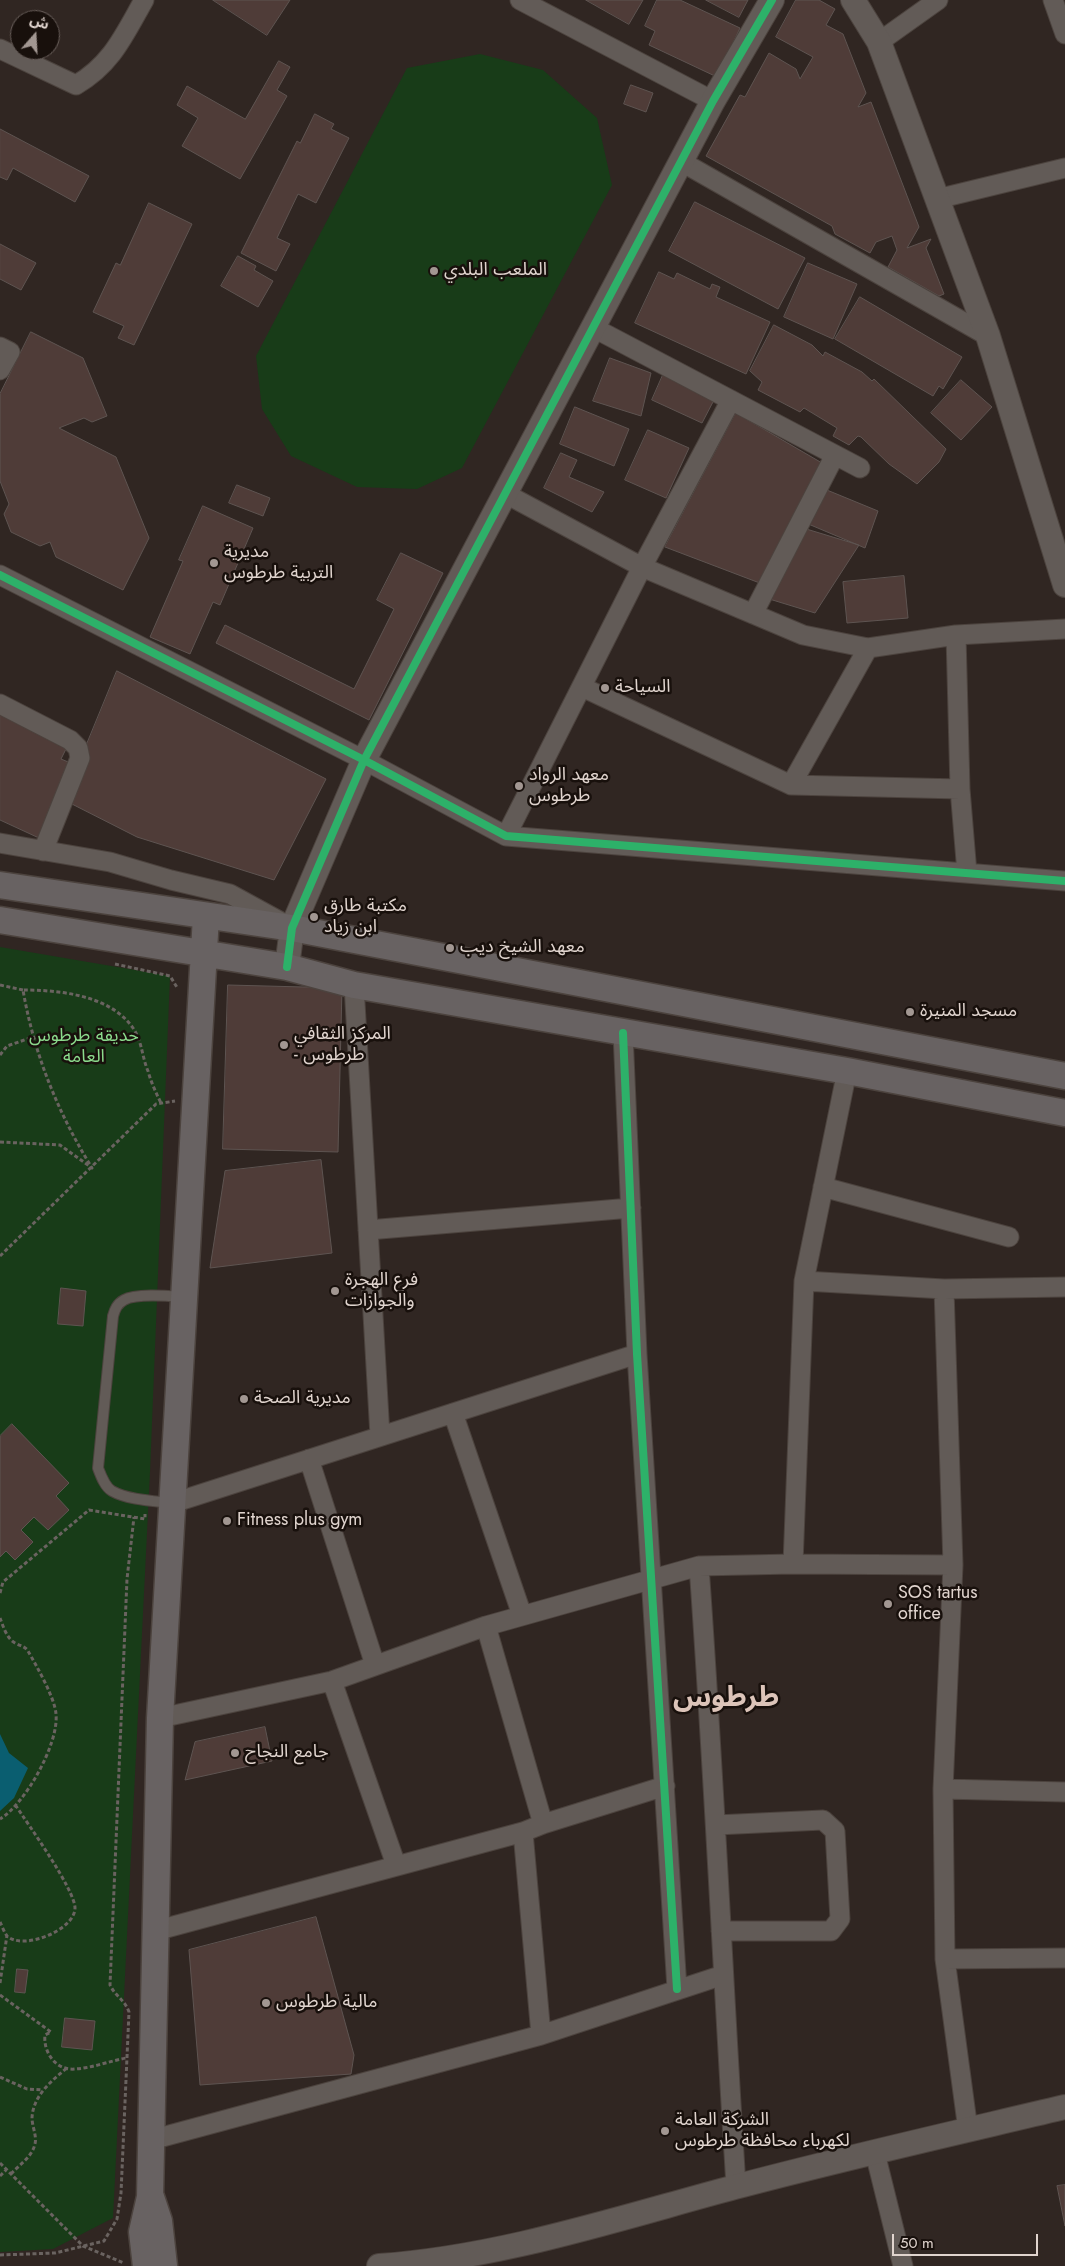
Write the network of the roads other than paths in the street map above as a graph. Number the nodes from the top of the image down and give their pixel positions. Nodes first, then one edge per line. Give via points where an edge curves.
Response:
1 (144, 0) edge
2 (520, 0) edge
3 (772, 0) edge
4 (854, 0) edge
5 (938, 0) edge
6 (1054, 0) edge
7 (1065, 34) edge
8 (879, 42) junction
9 (0, 49) edge
10 (713, 102) junction
11 (682, 162) junction
12 (1065, 168) edge
13 (938, 199) junction
14 (594, 328) junction
15 (988, 336) junction
16 (0, 347) edge
17 (0, 370) edge
18 (730, 400) junction
19 (835, 455) junction
20 (860, 468) dead end
21 (506, 494) junction
22 (642, 567) junction
23 (0, 575) edge
24 (1065, 585) edge
25 (753, 614) junction
26 (1065, 629) edge
27 (956, 636) junction
28 (868, 648) junction
29 (582, 687) junction
30 (0, 704) edge
31 (364, 760) junction
32 (791, 785) junction
33 (960, 789) junction
34 (506, 836) junction
35 (0, 843) edge
36 (43, 851) junction
37 (967, 872) junction
38 (1065, 881) edge
39 (0, 885) edge
40 (206, 916) junction
41 (0, 920) edge
42 (292, 928) junction
43 (203, 954) junction
44 (287, 968) junction
45 (354, 985) junction
46 (623, 1033) junction
47 (847, 1071) junction
48 (1065, 1076) edge
49 (1065, 1113) edge
50 (823, 1187) junction
51 (631, 1208) junction
52 (368, 1230) junction
53 (1008, 1237) dead end
54 (804, 1281) junction
55 (1065, 1287) edge
56 (944, 1289) junction
57 (183, 1297) junction
58 (637, 1354) junction
59 (453, 1413) junction
60 (380, 1436) junction
61 (309, 1459) junction
62 (173, 1503) junction
63 (793, 1564) junction
64 (953, 1565) junction
65 (699, 1566) junction
66 (652, 1580) junction
67 (522, 1615) junction
68 (486, 1626) junction
69 (375, 1665) junction
70 (332, 1681) junction
71 (160, 1718) junction
72 (665, 1786) junction
73 (943, 1789) junction
74 (1065, 1792) edge
75 (543, 1824) junction
76 (716, 1825) junction
77 (524, 1832) junction
78 (396, 1866) junction
79 (155, 1931) junction
80 (721, 1931) junction
81 (1065, 1958) edge
82 (944, 1959) junction
83 (723, 1974) junction
84 (677, 1989) junction
85 (542, 2035) junction
86 (1065, 2108) edge
87 (968, 2130) junction
88 (151, 2140) junction
89 (875, 2153) junction
90 (736, 2186) junction
91 (150, 2197) junction
92 (424, 2264) edge
93 (146, 2266) edge
94 (164, 2266) edge
95 (379, 2266) edge
96 (903, 2266) edge

1 - 9 street via 111,56 94,74 76,85
2 - 10 street
3 - 10 street
4 - 8 street
5 - 8 street
6 - 7 street
8 - 13 street
10 - 11 street
11 - 14 street
11 - 15 street
12 - 13 street
13 - 15 street
14 - 18 street
14 - 21 street
15 - 24 street
16 - 17 street via 10,352
18 - 19 street
18 - 22 street
19 - 20 street
19 - 25 street
21 - 22 street
21 - 31 street
22 - 25 street
22 - 29 street
23 - 31 street
25 - 28 street via 804,636
26 - 27 street
27 - 28 street
27 - 33 street
28 - 32 street
29 - 32 street
29 - 34 street
30 - 36 street via 70,740 78,748 80,758
31 - 34 street
31 - 42 street
32 - 33 street
33 - 37 street
34 - 37 street
35 - 36 street
36 - 42 street via 110,862 230,894
37 - 38 street
39 - 40 main road
40 - 42 main road
40 - 43 main road
41 - 43 main road
42 - 44 street
42 - 48 main road
43 - 44 main road
43 - 57 main road
44 - 45 main road
45 - 46 main road
45 - 52 street
46 - 47 main road
46 - 51 street
47 - 49 main road
47 - 50 street
50 - 53 street
50 - 54 street
51 - 52 street
51 - 58 street
52 - 60 street
54 - 56 street
54 - 63 street
55 - 56 street
56 - 64 street
57 - 62 main road
57 - 62 lane via 125,1299 116,1306 98,1468 112,1491 147,1501
58 - 59 street
58 - 66 street
59 - 60 street
59 - 67 street
60 - 61 street
61 - 62 street
61 - 69 street
62 - 71 main road
63 - 64 street
63 - 65 street
64 - 73 street
65 - 66 street
65 - 76 street
66 - 67 street
66 - 72 street
67 - 68 street
68 - 69 street
68 - 75 street
69 - 70 street
70 - 71 street
70 - 78 street
71 - 79 main road
72 - 75 street
72 - 84 street
73 - 74 street
73 - 82 street
75 - 77 street
76 - 80 street
76 - 80 street via 823,1820 830,1824 835,1831 840,1919 831,1932
77 - 78 street
77 - 85 street
78 - 79 street
79 - 88 main road
80 - 83 street
81 - 82 street
82 - 87 street
83 - 84 street
83 - 90 street
84 - 85 street
85 - 88 street
86 - 87 street
87 - 89 street
88 - 91 main road
89 - 90 street
89 - 96 street
90 - 92 street via 573,2231
91 - 93 main road via 142,2232
91 - 94 main road via 159,2221
92 - 95 street

